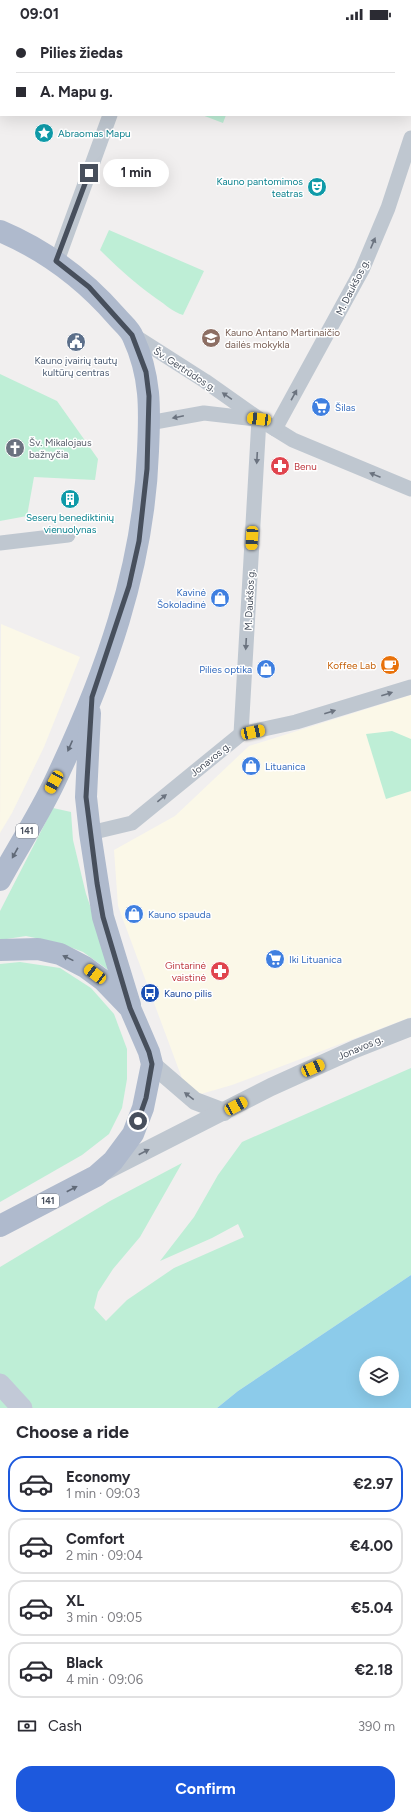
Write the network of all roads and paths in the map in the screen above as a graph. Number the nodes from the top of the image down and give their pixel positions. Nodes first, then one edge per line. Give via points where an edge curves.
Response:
1 (110, 116) edge
2 (411, 138) edge
3 (0, 230) edge
4 (56, 261) junction
5 (132, 335) junction
6 (259, 419) junction
7 (149, 423) junction
8 (275, 429) junction
9 (411, 489) edge
10 (68, 535) dead end
11 (0, 543) edge
12 (411, 687) edge
13 (92, 697) junction
14 (241, 734) junction
15 (90, 833) junction
16 (0, 880) edge
17 (0, 950) edge
18 (130, 1008) junction
19 (411, 1027) edge
20 (152, 1064) junction
21 (224, 1112) junction
22 (96, 1176) junction
23 (0, 1226) edge
24 (0, 1384) edge
25 (22, 1408) edge

1 - 4 street
8 -> 2 street, M. Daukšos g. via 362,270 388,208
3 - 4 main road, Šv. Gertrūdos g. / 141
4 - 5 main road, Šv. Gertrūdos g. / 141 via 89,287
6 -> 5 street, Šv. Gertrūdos g.
5 - 7 main road, 141 via 146,372
6 -> 7 street, Šv. Gertrūdos g. via 204,413
6 - 8 street, Šv. Gertrūdos g.
6 -> 14 street, M. Daukšos g.
7 - 13 main road, 141 via 139,541 129,586
9 -> 8 street, Šv. Gertrūdos g. via 304,446
10 - 11 street
14 -> 12 street, Jonavos g. via 296,722
13 - 15 main road, 141 via 86,797
13 -> 16 main road, 141 via 54,782
15 -> 14 street, Jonavos g. via 132,823
15 - 18 main road, 141 via 103,917
18 -> 17 main road via 104,981 86,967 60,954 38,949
18 - 20 main road, 141
19 - 21 street, Jonavos g. via 278,1084
21 -> 20 street via 195,1101
20 - 22 main road, 141 via 143,1108 133,1134 114,1161
22 -> 21 street, Jonavos g.
23 -> 22 main road, 141
24 - 25 main road

